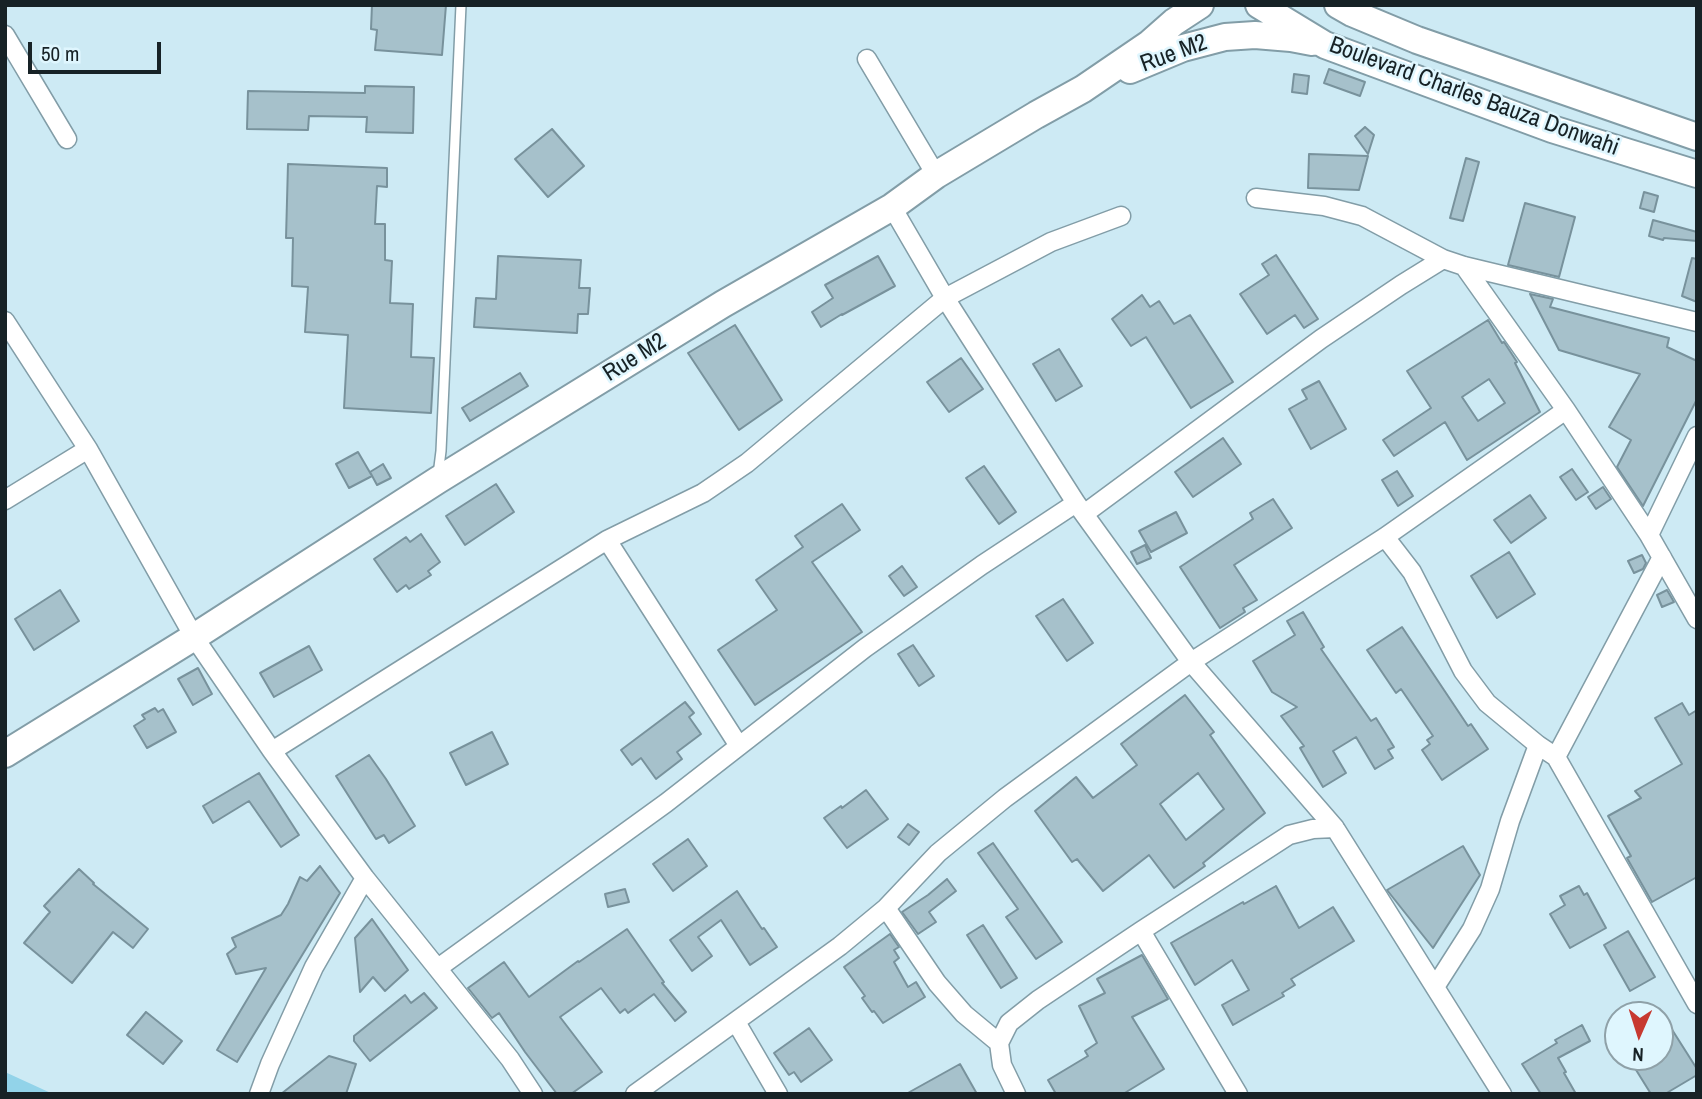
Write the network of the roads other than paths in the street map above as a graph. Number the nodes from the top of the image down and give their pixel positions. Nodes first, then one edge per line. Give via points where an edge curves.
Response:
1 (461, 5) edge
2 (1200, 5) edge
3 (1258, 5) edge
4 (1338, 5) edge
5 (1177, 14) edge
6 (5, 35) edge
7 (1225, 37) junction
8 (1325, 45) junction
9 (867, 59) dead end
10 (1083, 89) junction
11 (1697, 137) edge
12 (67, 139) dead end
13 (936, 174) junction
14 (1697, 174) edge
15 (1256, 198) dead end
16 (892, 206) junction
17 (1121, 216) dead end
18 (1443, 259) junction
19 (1464, 267) junction
20 (945, 298) junction
21 (5, 321) edge
22 (1697, 322) edge
23 (1566, 410) junction
24 (1697, 436) edge
25 (88, 449) junction
26 (438, 480) junction
27 (5, 500) edge
28 (1080, 509) junction
29 (1649, 535) junction
30 (1385, 537) junction
31 (607, 540) junction
32 (1662, 557) junction
33 (1697, 619) edge
34 (194, 636) junction
35 (1191, 662) junction
36 (1538, 744) junction
37 (739, 747) junction
38 (272, 751) junction
39 (5, 754) edge
40 (1556, 757) junction
41 (1335, 828) junction
42 (365, 878) junction
43 (886, 908) junction
44 (1141, 931) junction
45 (438, 968) junction
46 (1435, 987) junction
47 (1697, 1004) edge
48 (736, 1023) junction
49 (999, 1043) junction
50 (258, 1094) edge
51 (533, 1094) edge
52 (635, 1094) edge
53 (778, 1094) edge
54 (1016, 1094) edge
55 (1238, 1094) edge
56 (1502, 1094) edge

1 - 26 lane
2 - 5 street, Rue M2
3 - 7 street, Rue M2
3 - 8 street, Boulevard Charles Bauza Donwahi
4 - 11 street, Boulevard Charles Bauza Donwahi via 1417,40
5 - 10 street, Rue M2 via 1149,44
6 - 12 street
7 - 8 street via 1255,35
7 - 10 street, Rue M2 via 1183,48
8 - 14 street, Boulevard Charles Bauza Donwahi via 1552,129
9 - 13 street
10 - 13 street, Rue M2
13 - 16 street, Rue M2
15 - 18 street via 1362,216
16 - 20 street
16 - 26 street, Rue M2
17 - 20 street via 1051,242
18 - 19 street
18 - 28 street
19 - 22 street
19 - 23 street
20 - 28 street
20 - 31 street via 747,463 703,493
21 - 25 street
23 - 29 street
23 - 30 street
24 - 29 street
25 - 27 street
25 - 34 street
26 - 34 street, Rue M2
28 - 35 street
28 - 37 street via 982,565 865,648
29 - 32 street
30 - 35 street
30 - 36 street via 1412,572 1463,671 1487,702
31 - 37 street
31 - 38 street
32 - 33 street
32 - 40 street
34 - 38 street
34 - 39 street, Rue M2
35 - 41 street
35 - 43 street via 1005,798 938,853
36 - 40 street
36 - 46 street via 1490,888 1472,929
37 - 45 street
38 - 42 street
40 - 47 street
41 - 44 street via 1289,835
41 - 46 street
42 - 45 street
42 - 50 street via 314,967
43 - 48 street
43 - 49 street via 937,983 964,1014
44 - 49 street via 1038,1000 1009,1023
44 - 55 street
45 - 51 street
46 - 56 street
48 - 52 street
48 - 53 street
49 - 54 street via 1002,1065

